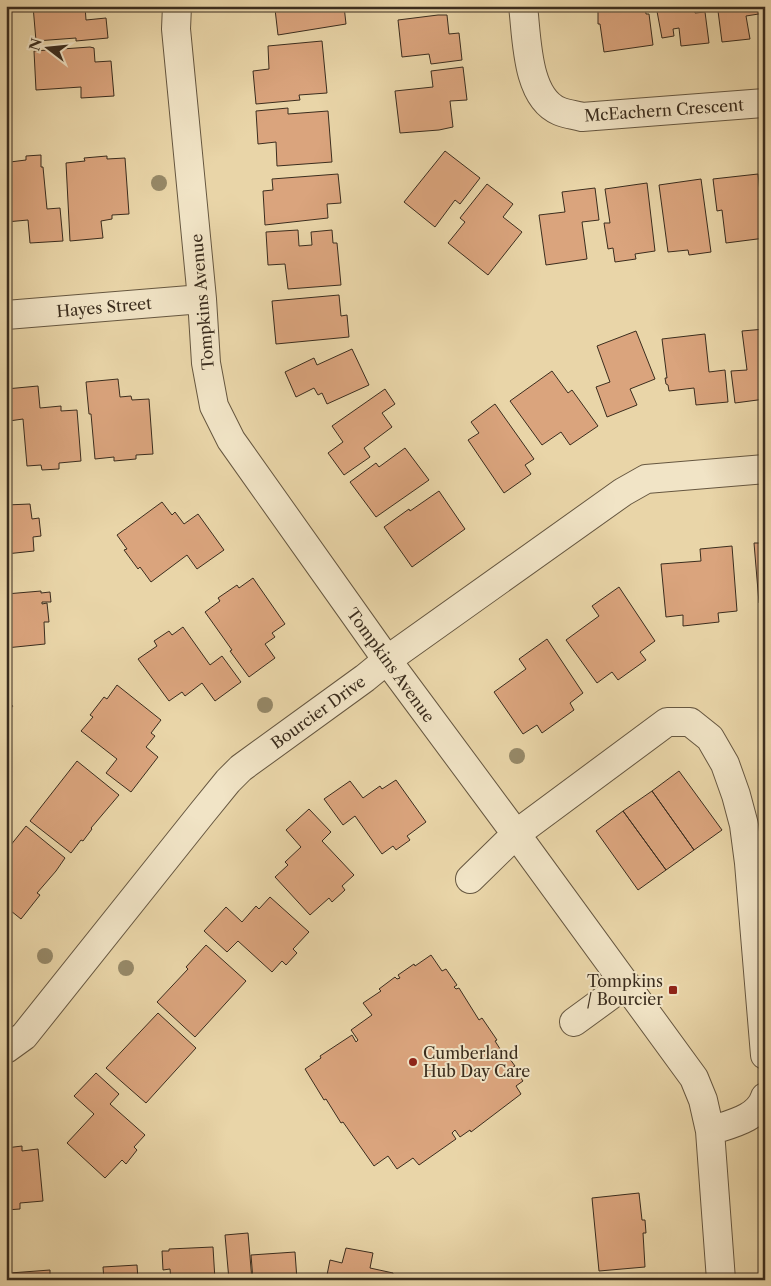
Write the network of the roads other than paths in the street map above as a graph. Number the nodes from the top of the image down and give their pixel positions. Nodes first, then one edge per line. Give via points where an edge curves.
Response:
1 (177, 6) edge
2 (523, 6) edge
3 (765, 102) edge
4 (202, 299) junction
5 (6, 315) edge
6 (765, 469) edge
7 (386, 660) junction
8 (516, 834) junction
9 (470, 879) dead end
10 (626, 984) junction
11 (574, 1022) dead end
12 (6, 1049) edge
13 (765, 1055) edge
14 (765, 1097) edge
15 (710, 1131) junction
16 (721, 1280) edge

1 - 4 street, Tompkins Avenue via 176,29
2 - 3 street, McEachern Crescent via 536,87 545,101 558,111 582,117
4 - 5 street, Hayes Street
4 - 7 street, Tompkins Avenue via 206,363 214,406 230,440
6 - 7 street, Bourcier Drive via 646,479 588,515
7 - 8 street, Tompkins Avenue
7 - 12 street, Bourcier Drive via 228,781 24,1036
8 - 9 street
8 - 10 street, Tompkins Avenue
8 - 13 street via 667,722 690,722 710,738 725,764 744,825
10 - 11 street
10 - 15 street, Tompkins Avenue via 694,1078
14 - 15 street via 755,1113
15 - 16 street, Tompkins Avenue

